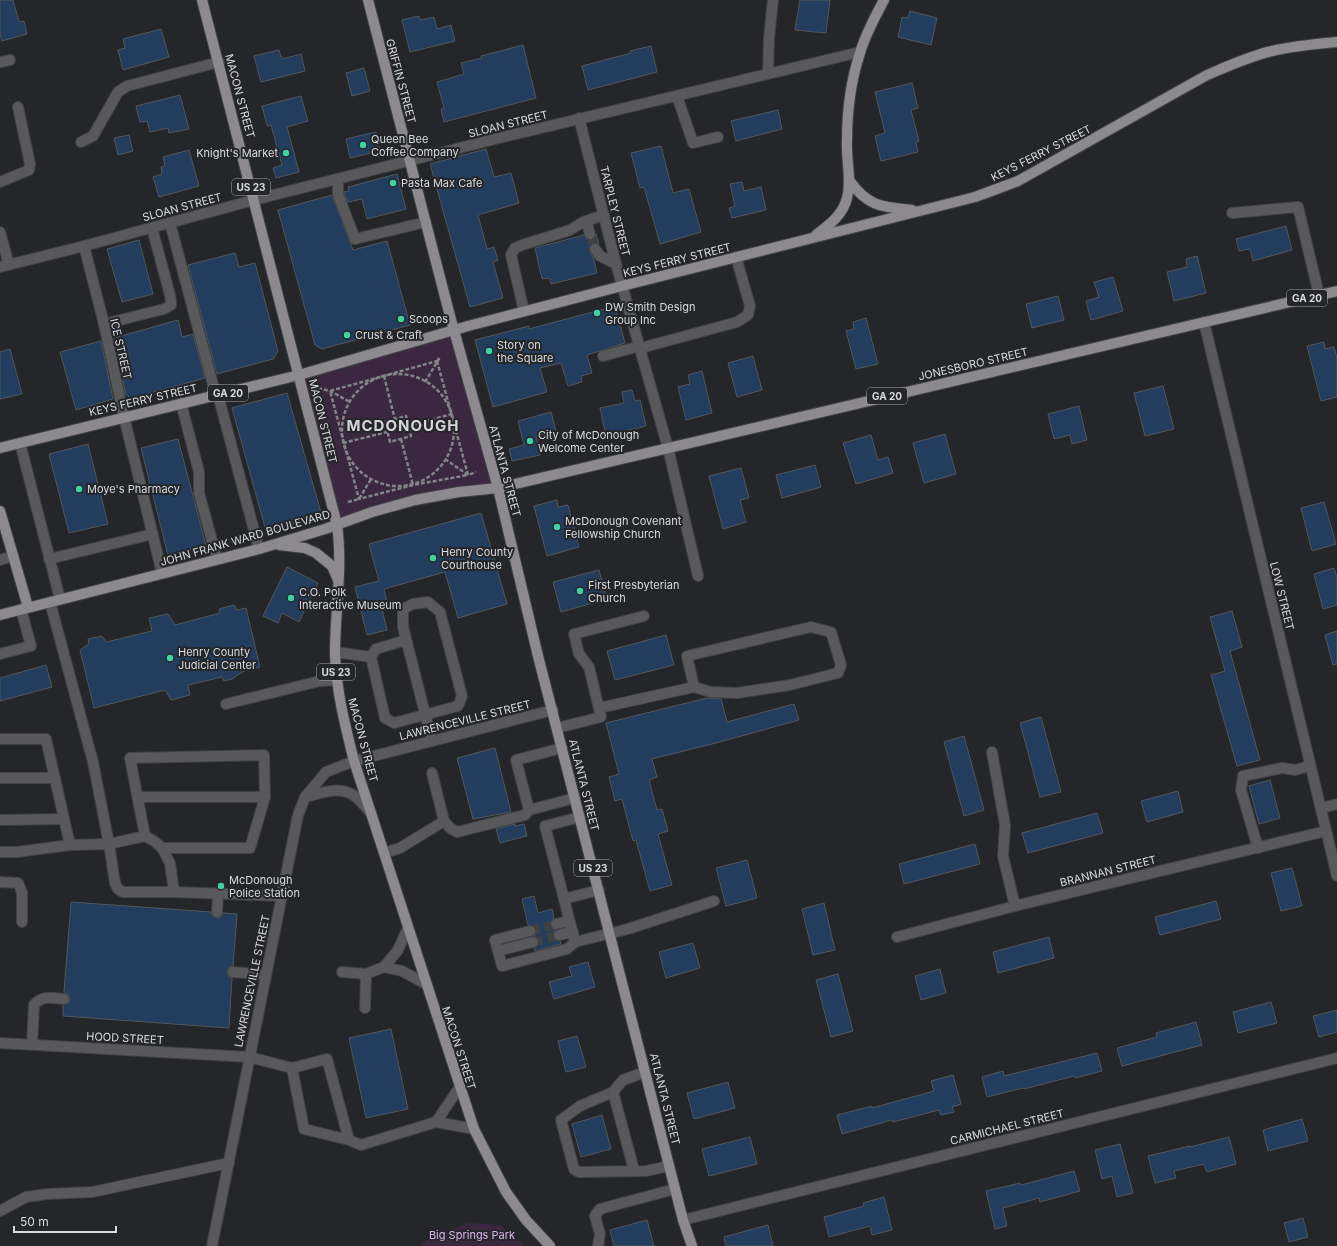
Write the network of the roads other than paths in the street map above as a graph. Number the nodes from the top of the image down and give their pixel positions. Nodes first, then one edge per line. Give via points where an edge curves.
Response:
1 (202, 0) edge
2 (368, 0) edge
3 (773, 0) edge
4 (884, 0) edge
5 (1337, 42) edge
6 (860, 52) junction
7 (219, 62) junction
8 (768, 73) junction
9 (677, 96) junction
10 (18, 107) dead end
11 (579, 118) junction
12 (718, 136) dead end
13 (81, 142) dead end
14 (410, 161) junction
15 (338, 179) junction
16 (850, 180) junction
17 (0, 182) edge
18 (254, 200) junction
19 (922, 210) junction
20 (1232, 213) dead end
21 (604, 215) junction
22 (586, 221) junction
23 (426, 222) junction
24 (170, 223) junction
25 (152, 228) junction
26 (0, 232) edge
27 (590, 234) tunnel mouth
28 (811, 238) junction
29 (84, 246) junction
30 (595, 249) tunnel mouth
31 (736, 257) junction
32 (616, 264) junction
33 (5, 266) edge
34 (622, 286) junction
35 (1337, 291) edge
36 (1319, 295) junction
37 (524, 312) junction
38 (1204, 322) junction
39 (104, 324) junction
40 (454, 330) junction
41 (640, 347) junction
42 (603, 356) dead end
43 (299, 375) junction
44 (217, 396) junction
45 (181, 403) junction
46 (124, 417) junction
47 (20, 442) junction
48 (0, 448) edge
49 (668, 448) junction
50 (498, 488) junction
51 (0, 511) edge
52 (337, 525) junction
53 (153, 534) junction
54 (273, 545) junction
55 (259, 549) junction
56 (13, 556) junction
57 (49, 559) junction
58 (217, 559) junction
59 (0, 560) edge
60 (162, 573) junction
61 (698, 576) dead end
62 (339, 581) junction
63 (55, 601) junction
64 (24, 608) junction
65 (0, 615) edge
66 (644, 616) dead end
67 (406, 640) junction
68 (335, 652) junction
69 (0, 654) edge
70 (371, 657) junction
71 (336, 680) junction
72 (694, 687) junction
73 (226, 704) dead end
74 (599, 708) junction
75 (553, 710) junction
76 (426, 716) junction
77 (557, 728) junction
78 (0, 739) edge
79 (432, 741) junction
80 (562, 748) junction
81 (992, 752) dead end
82 (354, 761) junction
83 (1310, 766) junction
84 (432, 773) dead end
85 (0, 778) edge
86 (55, 778) junction
87 (138, 797) junction
88 (265, 797) junction
89 (304, 797) junction
90 (575, 798) junction
91 (1337, 804) edge
92 (1321, 808) junction
93 (529, 810) junction
94 (371, 813) junction
95 (580, 817) junction
96 (64, 819) junction
97 (0, 820) edge
98 (444, 821) junction
99 (1326, 831) junction
100 (145, 836) junction
101 (109, 844) junction
102 (70, 845) junction
103 (162, 848) junction
104 (1258, 848) junction
105 (0, 852) edge
106 (384, 853) junction
107 (1337, 876) edge
108 (0, 882) edge
109 (599, 890) junction
110 (174, 892) junction
111 (218, 894) junction
112 (282, 896) junction
113 (564, 899) junction
114 (714, 901) dead end
115 (1015, 906) junction
116 (217, 912) dead end
117 (570, 920) junction
118 (22, 922) dead end
119 (556, 924) tunnel mouth
120 (408, 928) junction
121 (530, 931) tunnel mouth
122 (610, 933) junction
123 (559, 935) tunnel mouth
124 (574, 937) junction
125 (897, 937) dead end
126 (533, 942) tunnel mouth
127 (498, 951) junction
128 (384, 967) junction
129 (233, 972) dead end
130 (342, 972) dead end
131 (366, 974) junction
132 (266, 975) junction
133 (426, 984) junction
134 (64, 999) dead end
135 (365, 1008) dead end
136 (0, 1042) edge
137 (32, 1044) junction
138 (249, 1057) junction
139 (1337, 1058) edge
140 (292, 1068) junction
141 (645, 1072) junction
142 (460, 1088) junction
143 (613, 1092) junction
144 (436, 1122) junction
145 (474, 1129) junction
146 (349, 1140) junction
147 (229, 1163) junction
148 (670, 1166) junction
149 (634, 1170) junction
150 (675, 1189) junction
151 (0, 1211) edge
152 (683, 1220) junction
153 (212, 1246) edge
154 (550, 1246) edge
155 (598, 1246) edge
156 (692, 1246) edge

1 - 7 main road, MACON STREET / US 23
2 - 14 main road, GRIFFIN STREET / US 23
3 - 8 street via 768,38
4 - 6 main road
5 - 19 main road, KEYS FERRY STREET via 1272,51 1231,64 1018,180 974,197
6 - 8 street, SLOAN STREET
6 - 16 main road via 848,113 846,140
7 - 13 street via 127,86 118,92 93,136
7 - 18 main road, MACON STREET / US 23
8 - 9 street, SLOAN STREET
9 - 11 street, SLOAN STREET
9 - 12 street via 693,143
10 - 17 street via 30,164 29,170
11 - 14 street, SLOAN STREET
11 - 21 street, TARPLEY STREET
14 - 15 street, SLOAN STREET
14 - 23 main road, GRIFFIN STREET / US 23
15 - 18 street, SLOAN STREET
15 - 23 street via 338,194 355,239
16 - 19 main road via 864,198 886,208
16 - 28 main road via 848,198 843,210
18 - 24 street, SLOAN STREET
18 - 43 main road, MACON STREET / US 23
19 - 28 main road, KEYS FERRY STREET
20 - 36 street via 1298,207
21 - 22 street
21 - 32 street, TARPLEY STREET
22 - 27 street
22 - 37 street via 570,230 522,245 512,252
23 - 40 main road, GRIFFIN STREET / US 23
24 - 25 street, SLOAN STREET
24 - 44 street
25 - 29 street, SLOAN STREET
25 - 39 street via 170,295 170,305 164,309
26 - 33 street
28 - 31 main road, KEYS FERRY STREET / GA 20
29 - 33 street, SLOAN STREET
29 - 39 street, ICE STREET
30 - 32 street via 600,256
31 - 34 main road, KEYS FERRY STREET / GA 20
31 - 41 street via 750,306 748,316 737,322
32 - 34 street, TARPLEY STREET
34 - 37 main road, KEYS FERRY STREET / GA 20
34 - 41 street, TARPLEY STREET
35 - 36 main road, JONESBORO STREET / GA 20
36 - 38 main road, JONESBORO STREET / GA 20
37 - 40 main road, KEYS FERRY STREET / GA 20
38 - 49 main road, JONESBORO STREET / GA 20
38 - 83 street, LOW STREET
39 - 46 street, ICE STREET
40 - 43 main road, KEYS FERRY STREET / GA 20
40 - 50 main road, ATLANTA STREET / US 23
41 - 42 street
41 - 49 street, TARPLEY STREET
43 - 44 main road, KEYS FERRY STREET / GA 20
43 - 52 main road, MACON STREET / US 23
44 - 45 main road, KEYS FERRY STREET / GA 20
44 - 55 street
45 - 46 main road, KEYS FERRY STREET / GA 20
45 - 58 street via 199,472 199,493
46 - 47 main road, KEYS FERRY STREET / GA 20
46 - 53 street, ICE STREET
47 - 48 main road, KEYS FERRY STREET / GA 20
47 - 57 street
49 - 50 main road, JONESBORO STREET / GA 20
49 - 61 street, TARPLEY STREET
50 - 52 main road, JOHN FRANK WARD BOULEVARD / GA 20 via 415,500
50 - 75 main road, ATLANTA STREET / US 23
51 - 56 main road
52 - 54 main road, JOHN FRANK WARD BOULEVARD / GA 20
52 - 62 main road, MACON STREET / US 23
53 - 57 street
53 - 60 street, ICE STREET
54 - 55 main road, JOHN FRANK WARD BOULEVARD / GA 20
54 - 62 main road via 305,548 316,553 332,566
55 - 58 main road, JOHN FRANK WARD BOULEVARD / GA 20
56 - 59 street
56 - 64 main road
57 - 63 street
58 - 60 main road, JOHN FRANK WARD BOULEVARD / GA 20
60 - 63 main road, JOHN FRANK WARD BOULEVARD / GA 20
62 - 68 main road, MACON STREET / US 23
63 - 64 main road, JOHN FRANK WARD BOULEVARD / GA 20
63 - 101 street via 93,762
64 - 65 main road, JOHN FRANK WARD BOULEVARD / GA 20
64 - 69 street via 31,646
66 - 74 street via 574,634 579,654 589,667
67 - 70 street via 376,649
67 - 76 street
67 - 76 street via 403,609 413,604 428,602 440,612 462,696 458,706
68 - 70 street
68 - 71 main road, MACON STREET / US 23
70 - 76 street via 385,718 394,723
71 - 73 street via 320,681
71 - 82 main road, MACON STREET / US 23
72 - 72 street via 687,656 811,627 831,632 841,665 838,673 737,693 711,692
72 - 74 street
74 - 77 street via 601,716
75 - 77 main road, ATLANTA STREET / US 23
75 - 79 street, LAWRENCEVILLE STREET
76 - 79 street
77 - 80 main road, ATLANTA STREET / US 23
78 - 86 street via 46,739
79 - 82 street, LAWRENCEVILLE STREET
80 - 90 main road, ATLANTA STREET / US 23
80 - 93 street via 516,760
81 - 115 street via 1005,825 1003,856
82 - 89 street, LAWRENCEVILLE STREET via 326,772
82 - 94 main road, MACON STREET / US 23
83 - 92 street, LOW STREET
83 - 104 street via 1295,770 1282,768 1243,776 1241,790
84 - 98 street
85 - 86 street
86 - 96 street
87 - 88 street
87 - 88 street via 130,758 264,755
87 - 100 street
88 - 103 street via 250,848
89 - 94 street via 342,791 354,796
89 - 112 street, LAWRENCEVILLE STREET
90 - 93 street
90 - 95 main road, ATLANTA STREET / US 23
91 - 92 street
92 - 99 street, LOW STREET
93 - 98 street via 525,814 457,832
94 - 106 main road, MACON STREET / US 23
95 - 109 main road, ATLANTA STREET / US 23
95 - 113 street via 545,826
96 - 97 street
96 - 102 street
98 - 106 street via 400,848
99 - 104 street, BRANNAN STREET
99 - 107 street, LOW STREET
100 - 101 street
100 - 103 street
101 - 102 street
101 - 110 street via 118,889 123,892
102 - 105 street
103 - 110 street via 170,863
104 - 115 street, BRANNAN STREET
106 - 120 main road, MACON STREET / US 23
108 - 118 street via 18,883 22,892
109 - 113 street
109 - 122 main road, ATLANTA STREET / US 23
110 - 111 street
111 - 112 street
111 - 116 street
112 - 132 street, LAWRENCEVILLE STREET
113 - 117 street
114 - 122 street
115 - 125 street, BRANNAN STREET
117 - 119 street
117 - 124 street
120 - 128 street via 398,950
120 - 133 main road, MACON STREET / US 23
121 - 127 street via 495,940
122 - 124 street
122 - 141 main road, ATLANTA STREET / US 23
123 - 124 street
124 - 127 street via 566,949 502,966
126 - 127 street
128 - 131 street
128 - 133 street via 402,971
129 - 132 street
130 - 131 street
131 - 135 street
132 - 138 street, LAWRENCEVILLE STREET
133 - 142 main road, MACON STREET / US 23
134 - 137 street via 43,998 34,1005
136 - 137 street, HOOD STREET
137 - 138 street, HOOD STREET
138 - 140 street, HOOD STREET
138 - 147 street, LAWRENCEVILLE STREET
139 - 152 street, CARMICHAEL STREET
140 - 146 street via 304,1129
140 - 146 street via 327,1059
141 - 143 street via 623,1080
141 - 148 main road, ATLANTA STREET / US 23
142 - 144 street
142 - 145 main road, MACON STREET / US 23
143 - 149 street
143 - 149 street via 580,1106 561,1120 574,1169 579,1172
144 - 145 street
144 - 146 street via 361,1145
145 - 154 main road, MACON STREET / US 23 via 506,1192 526,1220
147 - 151 street via 92,1192 26,1197
147 - 153 street, LAWRENCEVILLE STREET
148 - 149 street via 646,1171
148 - 150 main road, ATLANTA STREET / US 23
150 - 152 main road, ATLANTA STREET / US 23
150 - 155 street via 600,1209 595,1216 600,1234
152 - 156 main road, ATLANTA STREET / US 23

